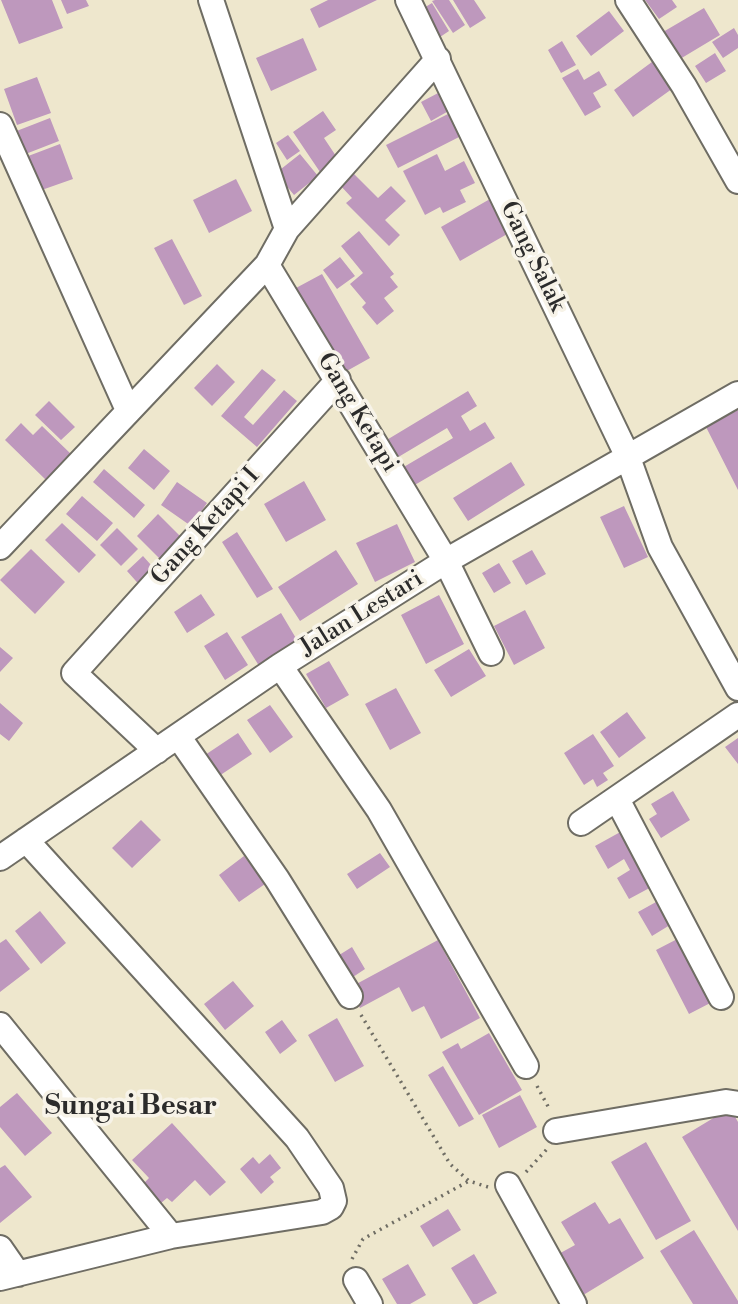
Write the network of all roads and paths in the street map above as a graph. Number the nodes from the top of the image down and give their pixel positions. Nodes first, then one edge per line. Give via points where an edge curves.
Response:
1 (211, 0) edge
2 (409, 0) edge
3 (628, 0) edge
4 (438, 59) junction
5 (0, 125) edge
6 (738, 181) edge
7 (287, 229) junction
8 (267, 265) junction
9 (338, 380) junction
10 (738, 394) edge
11 (128, 410) junction
12 (627, 455) junction
13 (0, 547) edge
14 (446, 561) junction
15 (491, 653) dead end
16 (280, 666) junction
17 (738, 688) edge
18 (738, 715) edge
19 (178, 736) junction
20 (157, 751) junction
21 (617, 799) junction
22 (582, 823) dead end
23 (26, 839) junction
24 (0, 858) edge
25 (350, 996) joint
26 (721, 997) dead end
27 (0, 1025) edge
28 (526, 1066) joint
29 (738, 1104) edge
30 (556, 1131) junction
31 (469, 1181) junction
32 (508, 1185) junction
33 (171, 1236) junction
34 (0, 1248) edge
35 (9, 1276) edge
36 (356, 1280) joint
37 (370, 1304) edge
38 (574, 1304) edge

1 - 7 street
2 - 4 street, Gang Salak
3 - 6 street
4 - 7 street
4 - 12 street, Gang Salak
5 - 11 street
7 - 8 street
8 - 9 street, Gang Ketapi
8 - 11 street
9 - 14 street, Gang Ketapi
9 - 20 street, Gang Ketapi I via 74,673
10 - 12 street, Jalan Lestari
11 - 13 street
12 - 14 street, Jalan Lestari
12 - 17 street, Gang Salak via 660,547
14 - 15 street, Gang Ketapi
14 - 16 street, Jalan Lestari
16 - 19 street, Jalan Lestari
16 - 28 street via 379,810
18 - 21 street
19 - 20 street, Jalan Lestari
19 - 25 street via 277,879
20 - 23 street, Jalan Lestari
21 - 22 street
21 - 26 street
23 - 24 street, Jalan Lestari
23 - 33 street via 297,1138 331,1188 334,1201 322,1212
25 - 31 path via 443,1152
27 - 33 street
28 - 30 path
29 - 30 street via 726,1102
30 - 32 path via 543,1154
31 - 32 path via 495,1188
31 - 36 path via 363,1239 352,1257
32 - 38 street
33 - 35 street
34 - 35 street
36 - 37 street

